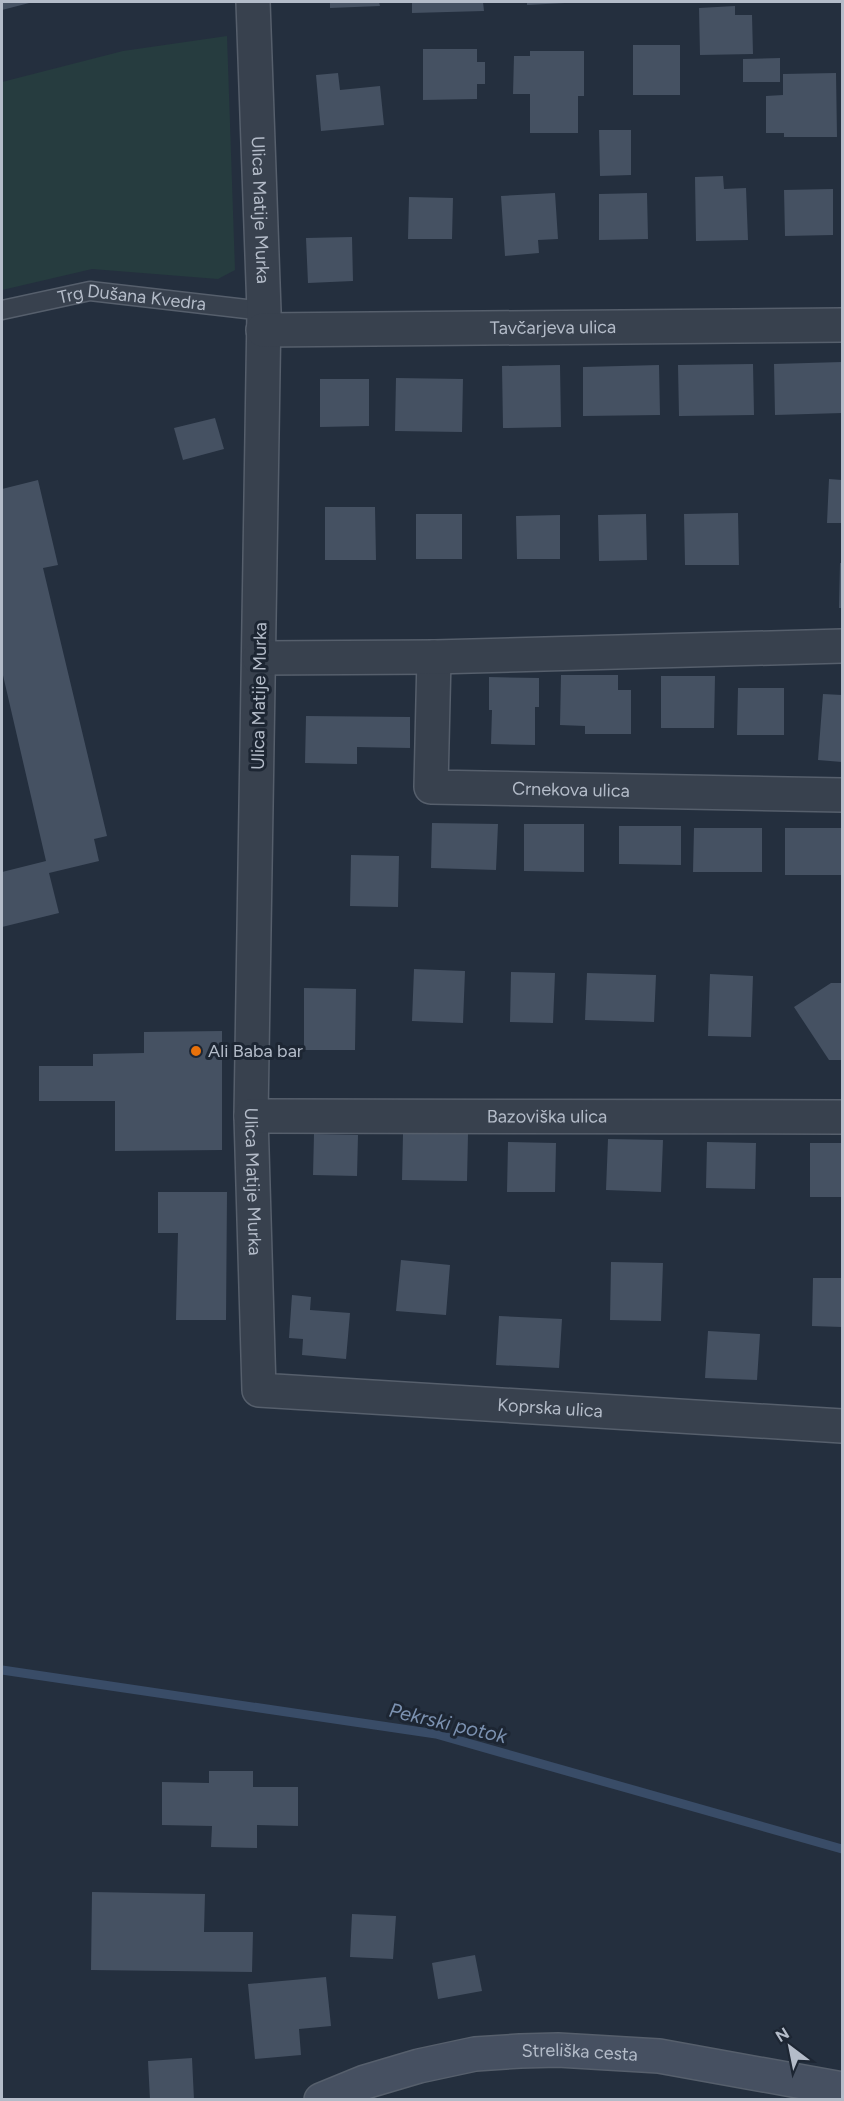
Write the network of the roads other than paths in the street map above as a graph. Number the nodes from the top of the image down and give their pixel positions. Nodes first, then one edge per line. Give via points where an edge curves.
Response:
1 (253, 2) edge
2 (2, 310) edge
3 (264, 320) junction
4 (843, 325) edge
5 (843, 646) edge
6 (434, 657) junction
7 (259, 658) junction
8 (843, 795) edge
9 (251, 1116) junction
10 (843, 1117) edge
11 (259, 1390) joint
12 (843, 1426) edge
13 (843, 2089) edge
14 (321, 2100) edge

1 - 3 street, Ulica Matije Murka
2 - 3 lane, Trg Dušana Kvedra via 90,291
3 - 4 street, Tavčarjeva ulica
3 - 7 street, Ulica Matije Murka
5 - 6 street
6 - 7 street
6 - 8 street, Crnekova ulica via 431,787
7 - 9 street, Ulica Matije Murka
9 - 10 street, Bazoviška ulica
9 - 11 street, Ulica Matije Murka
11 - 12 street, Koprska ulica
13 - 14 street, Streliška cesta via 659,2056 520,2050 475,2054 419,2066

